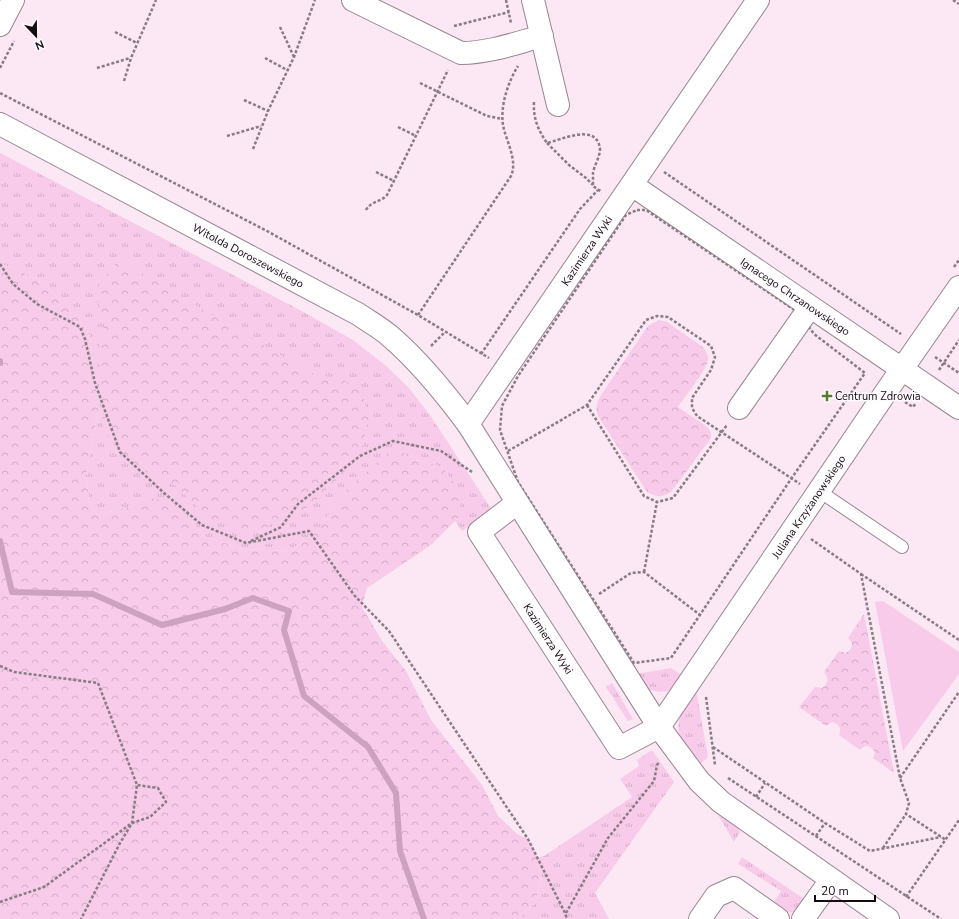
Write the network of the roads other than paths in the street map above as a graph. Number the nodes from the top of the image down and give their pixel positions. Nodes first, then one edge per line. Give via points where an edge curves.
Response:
1 (13, 0) edge
2 (353, 0) edge
3 (533, 0) edge
4 (758, 0) edge
5 (0, 25) edge
6 (542, 36) junction
7 (558, 105) dead end
8 (0, 124) edge
9 (632, 185) junction
10 (959, 287) edge
11 (806, 313) junction
12 (902, 369) junction
13 (739, 408) road end
14 (959, 408) edge
15 (468, 424) junction
16 (818, 493) junction
17 (517, 503) junction
18 (902, 548) dead end
19 (659, 727) junction
20 (831, 880) junction
21 (700, 919) edge
22 (778, 919) edge
23 (803, 919) edge
24 (888, 919) edge

1 - 5 street
2 - 6 street via 461,54 488,51
3 - 6 street
4 - 9 street, Kazimierza Wyki
6 - 7 street
8 - 15 street, Witolda Doroszewskiego via 358,314 390,336 416,362 446,394
9 - 11 street, Ignacego Chrzanowskiego
9 - 15 street, Kazimierza Wyki via 623,210 512,372
10 - 12 street, Juliana Krzyżanowskiego
11 - 12 street, Ignacego Chrzanowskiego
11 - 13 street
12 - 14 street, Ignacego Chrzanowskiego
12 - 16 street, Juliana Krzyżanowskiego
15 - 17 street
16 - 18 lane
16 - 19 street, Juliana Krzyżanowskiego
17 - 19 street
17 - 19 street, Kazimierza Wyki via 479,532 618,748
19 - 20 street via 699,782 721,802
20 - 23 street
20 - 24 street
21 - 22 street via 716,896 734,888

